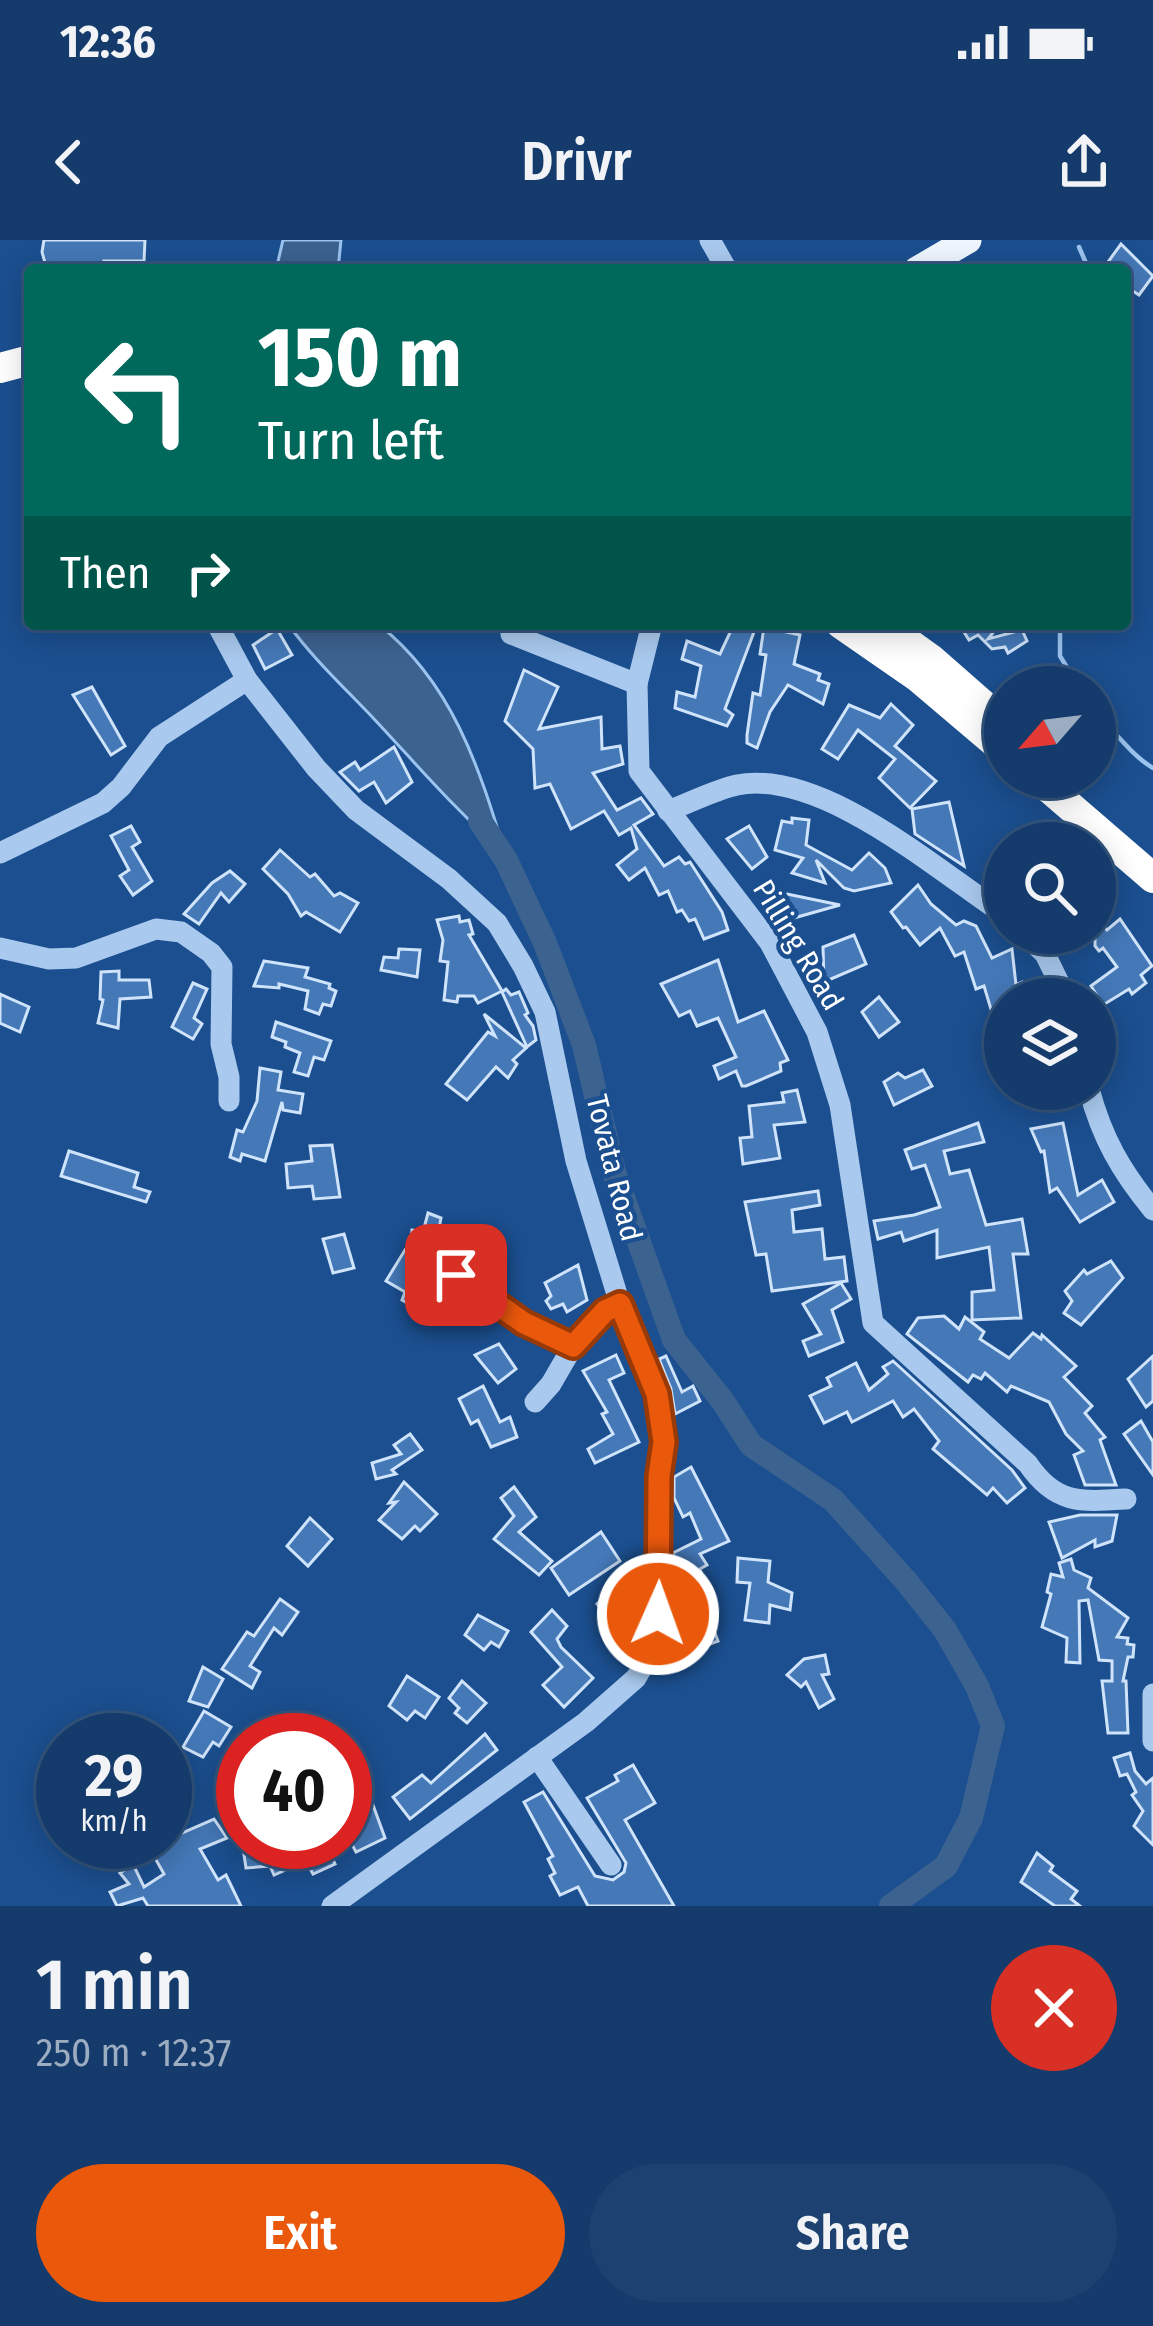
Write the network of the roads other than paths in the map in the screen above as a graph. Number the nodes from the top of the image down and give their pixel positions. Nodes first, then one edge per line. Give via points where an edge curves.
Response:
1 (968, 240) edge
2 (926, 264) edge
3 (220, 630) edge
4 (650, 630) edge
5 (850, 630) edge
6 (890, 630) edge
7 (511, 634) dead end
8 (247, 680) junction
9 (637, 684) junction
10 (984, 706) edge
11 (984, 733) edge
12 (1060, 798) edge
13 (1089, 798) edge
14 (668, 811) junction
15 (0, 853) edge
16 (1153, 854) edge
17 (1153, 878) edge
18 (984, 900) edge
19 (0, 948) edge
20 (229, 1101) dead end
21 (1094, 1110) edge
22 (1153, 1210) edge
23 (456, 1275) dead end
24 (620, 1304) junction
25 (573, 1346) junction
26 (535, 1402) dead end
27 (1126, 1499) dead end
28 (1153, 1694) edge
29 (1153, 1741) edge
30 (537, 1756) junction
31 (611, 1865) dead end
32 (332, 1906) edge

1 - 2 main road
3 - 8 street, Tovata Road
4 - 9 street, Pilling Road
5 - 11 highway
6 - 10 highway
7 - 9 street
8 - 15 street via 159,737 104,803
8 - 24 street, Tovata Road via 356,810 465,893 497,923 523,966 545,1012 576,1161
9 - 14 street, Pilling Road via 639,771
12 - 17 highway
13 - 16 highway
14 - 18 street via 738,784 776,786 867,818
14 - 27 street, Pilling Road via 770,943 817,1032 840,1105 873,1323 1047,1488 1073,1499
19 - 20 street via 76,958 156,928 181,932 221,967
21 - 22 street via 1120,1169
23 - 25 street
24 - 25 street
24 - 30 street, Tovata Road via 657,1394 664,1442 658,1614 636,1678
25 - 26 street
28 - 29 street
30 - 31 street
30 - 32 street, Tovata Road

